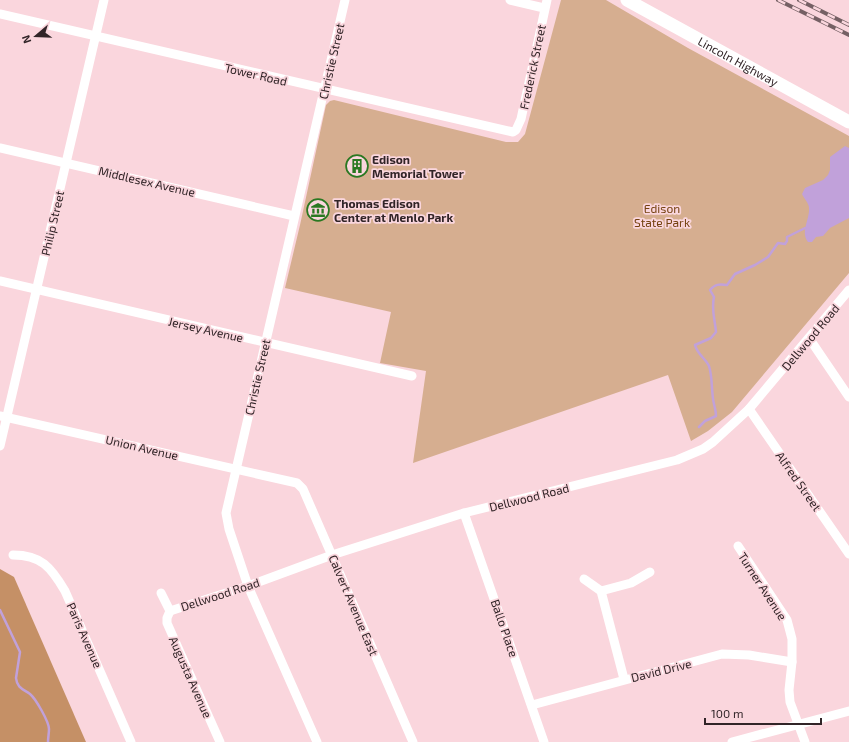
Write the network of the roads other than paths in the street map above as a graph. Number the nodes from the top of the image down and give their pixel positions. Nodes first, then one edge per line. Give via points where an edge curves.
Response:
1 (104, 0) edge
2 (345, 0) edge
3 (510, 0) edge
4 (627, 0) edge
5 (546, 4) edge
6 (0, 14) edge
7 (96, 37) junction
8 (324, 89) junction
9 (849, 122) edge
10 (513, 132) joint
11 (0, 148) edge
12 (66, 162) junction
13 (294, 216) junction
14 (0, 281) edge
15 (36, 289) junction
16 (849, 290) edge
17 (809, 338) junction
18 (265, 343) junction
19 (412, 376) dead end
20 (849, 397) edge
21 (749, 409) junction
22 (3, 416) edge
23 (0, 446) edge
24 (236, 468) junction
25 (285, 479) joint
26 (464, 514) junction
27 (738, 546) dead end
28 (849, 554) edge
29 (13, 555) dead end
30 (332, 555) junction
31 (650, 572) dead end
32 (584, 579) dead end
33 (248, 586) junction
34 (601, 591) junction
35 (161, 593) dead end
36 (170, 611) junction
37 (792, 662) junction
38 (624, 679) junction
39 (532, 705) junction
40 (849, 710) edge
41 (798, 725) junction
42 (132, 742) edge
43 (220, 742) edge
44 (317, 742) edge
45 (413, 742) edge
46 (544, 742) edge
47 (732, 742) edge
48 (806, 742) edge

1 - 7 street, Philip Street
2 - 8 street, Christie Street
3 - 5 street
4 - 9 main road, Lincoln Highway
5 - 10 street, Frederick Street via 521,119
6 - 7 street, Tower Road
7 - 8 street, Tower Road
7 - 12 street, Philip Street
8 - 10 street, Tower Road
8 - 13 street, Christie Street
11 - 12 street, Middlesex Avenue
12 - 13 street, Middlesex Avenue
12 - 15 street, Philip Street
13 - 18 street, Christie Street
14 - 15 street, Jersey Avenue
15 - 18 street, Jersey Avenue
15 - 22 street, Philip Street
16 - 17 street, Dellwood Road
17 - 20 street
17 - 21 street, Dellwood Road
18 - 19 street, Jersey Avenue
18 - 24 street, Christie Street
21 - 26 street, Dellwood Road via 713,442 691,455
21 - 28 street, Alfred Street
22 - 23 street, Philip Street
22 - 24 street, Union Avenue
24 - 25 street, Union Avenue
24 - 33 street, Christie Street via 226,518
25 - 30 street, Calvert Avenue East via 297,482 303,489
26 - 30 street, Dellwood Road
26 - 39 street, Ballo Place
27 - 37 street, Turner Avenue via 787,620 792,639
29 - 42 street, Paris Avenue via 36,558 47,566 60,582
30 - 33 street, Dellwood Road
30 - 45 street, Calvert Avenue East
31 - 34 street via 631,583
32 - 34 street
33 - 36 street, Dellwood Road
33 - 44 street, Christie Street
34 - 38 street
35 - 36 street, Dellwood Road
36 - 43 street, Augusta Avenue via 167,623
37 - 38 street, David Drive via 749,654 722,654
37 - 41 street, Turner Avenue via 788,690
38 - 39 street, David Drive
39 - 46 street, Ballo Place
40 - 41 street
41 - 47 street
41 - 48 street, Turner Avenue

